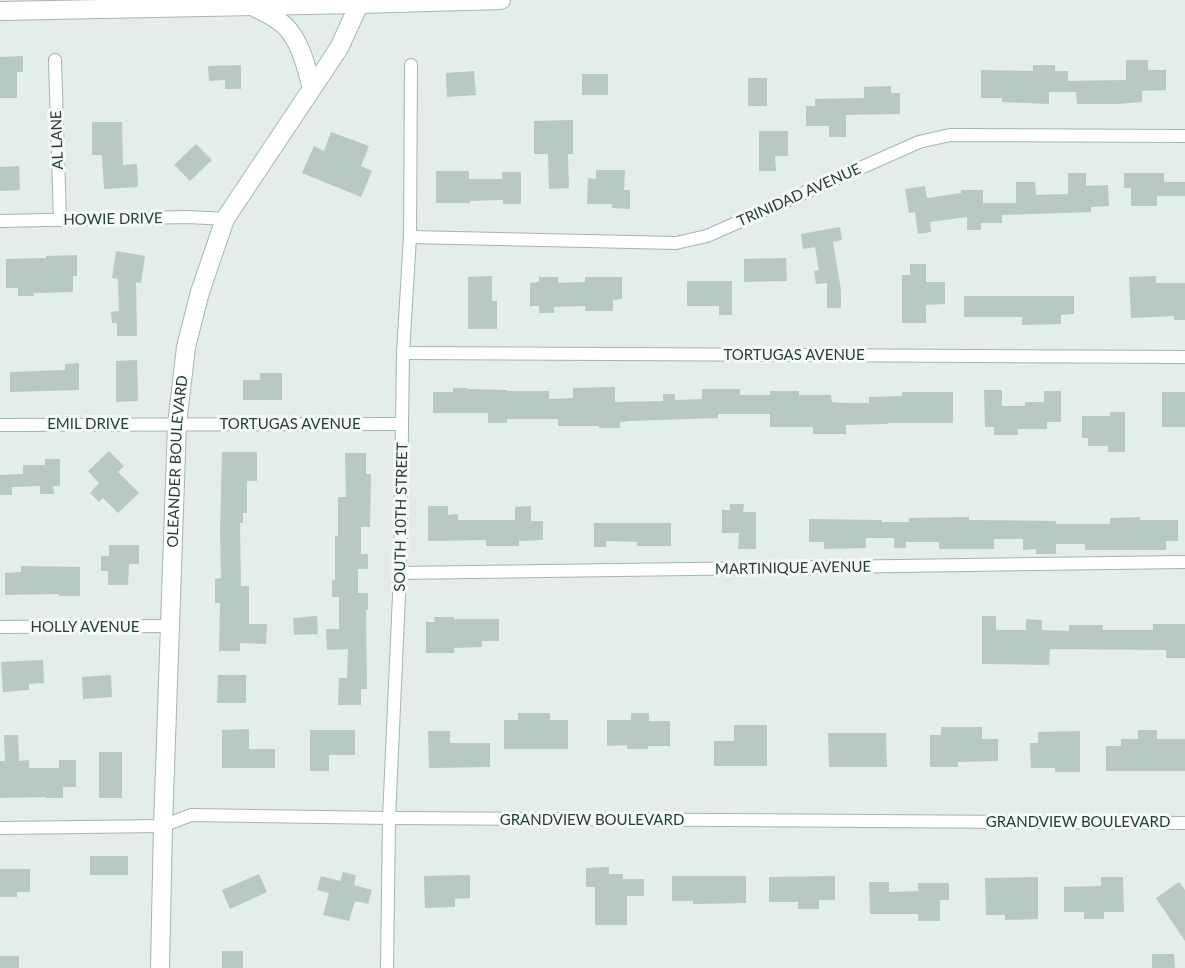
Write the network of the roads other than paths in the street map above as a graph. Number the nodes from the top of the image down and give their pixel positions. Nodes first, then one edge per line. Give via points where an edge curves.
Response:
1 (490, 0) edge
2 (501, 0) edge
3 (360, 2) edge
4 (252, 6) junction
5 (0, 11) edge
6 (55, 60) dead end
7 (411, 65) dead end
8 (312, 88) junction
9 (1185, 136) edge
10 (225, 219) junction
11 (0, 220) edge
12 (60, 220) junction
13 (410, 237) junction
14 (403, 353) junction
15 (1185, 357) edge
16 (177, 424) junction
17 (402, 424) junction
18 (0, 425) edge
19 (1185, 562) edge
20 (400, 573) junction
21 (170, 626) junction
22 (0, 627) edge
23 (389, 818) junction
24 (1185, 823) edge
25 (163, 826) junction
26 (0, 828) edge
27 (160, 968) edge
28 (387, 968) edge

1 - 2 main road
1 - 3 main road
3 - 4 main road
3 - 8 main road, OLEANDER BOULEVARD via 339,48
4 - 5 main road
4 - 8 main road via 286,27 305,62
6 - 12 street, AL LANE
7 - 13 street, SOUTH 10TH STREET
8 - 10 main road, OLEANDER BOULEVARD
9 - 13 street, TRINIDAD AVENUE via 950,135 919,142 707,236 676,243
10 - 12 street, HOWIE DRIVE
10 - 16 main road, OLEANDER BOULEVARD via 186,346
11 - 12 street, HOWIE DRIVE
13 - 14 street, SOUTH 10TH STREET
14 - 15 street, TORTUGAS AVENUE
14 - 17 street, SOUTH 10TH STREET
16 - 17 street, TORTUGAS AVENUE
16 - 18 street, EMIL DRIVE
16 - 21 main road, OLEANDER BOULEVARD
17 - 20 street, SOUTH 10TH STREET
19 - 20 street, MARTINIQUE AVENUE
20 - 23 street, SOUTH 10TH STREET
21 - 22 street, HOLLY AVENUE
21 - 25 main road, OLEANDER BOULEVARD
23 - 24 street, GRANDVIEW BOULEVARD
23 - 25 street, GRANDVIEW BOULEVARD via 191,815
23 - 28 street, SOUTH 10TH STREET
25 - 26 street, GRANDVIEW BOULEVARD
25 - 27 main road, OLEANDER BOULEVARD

